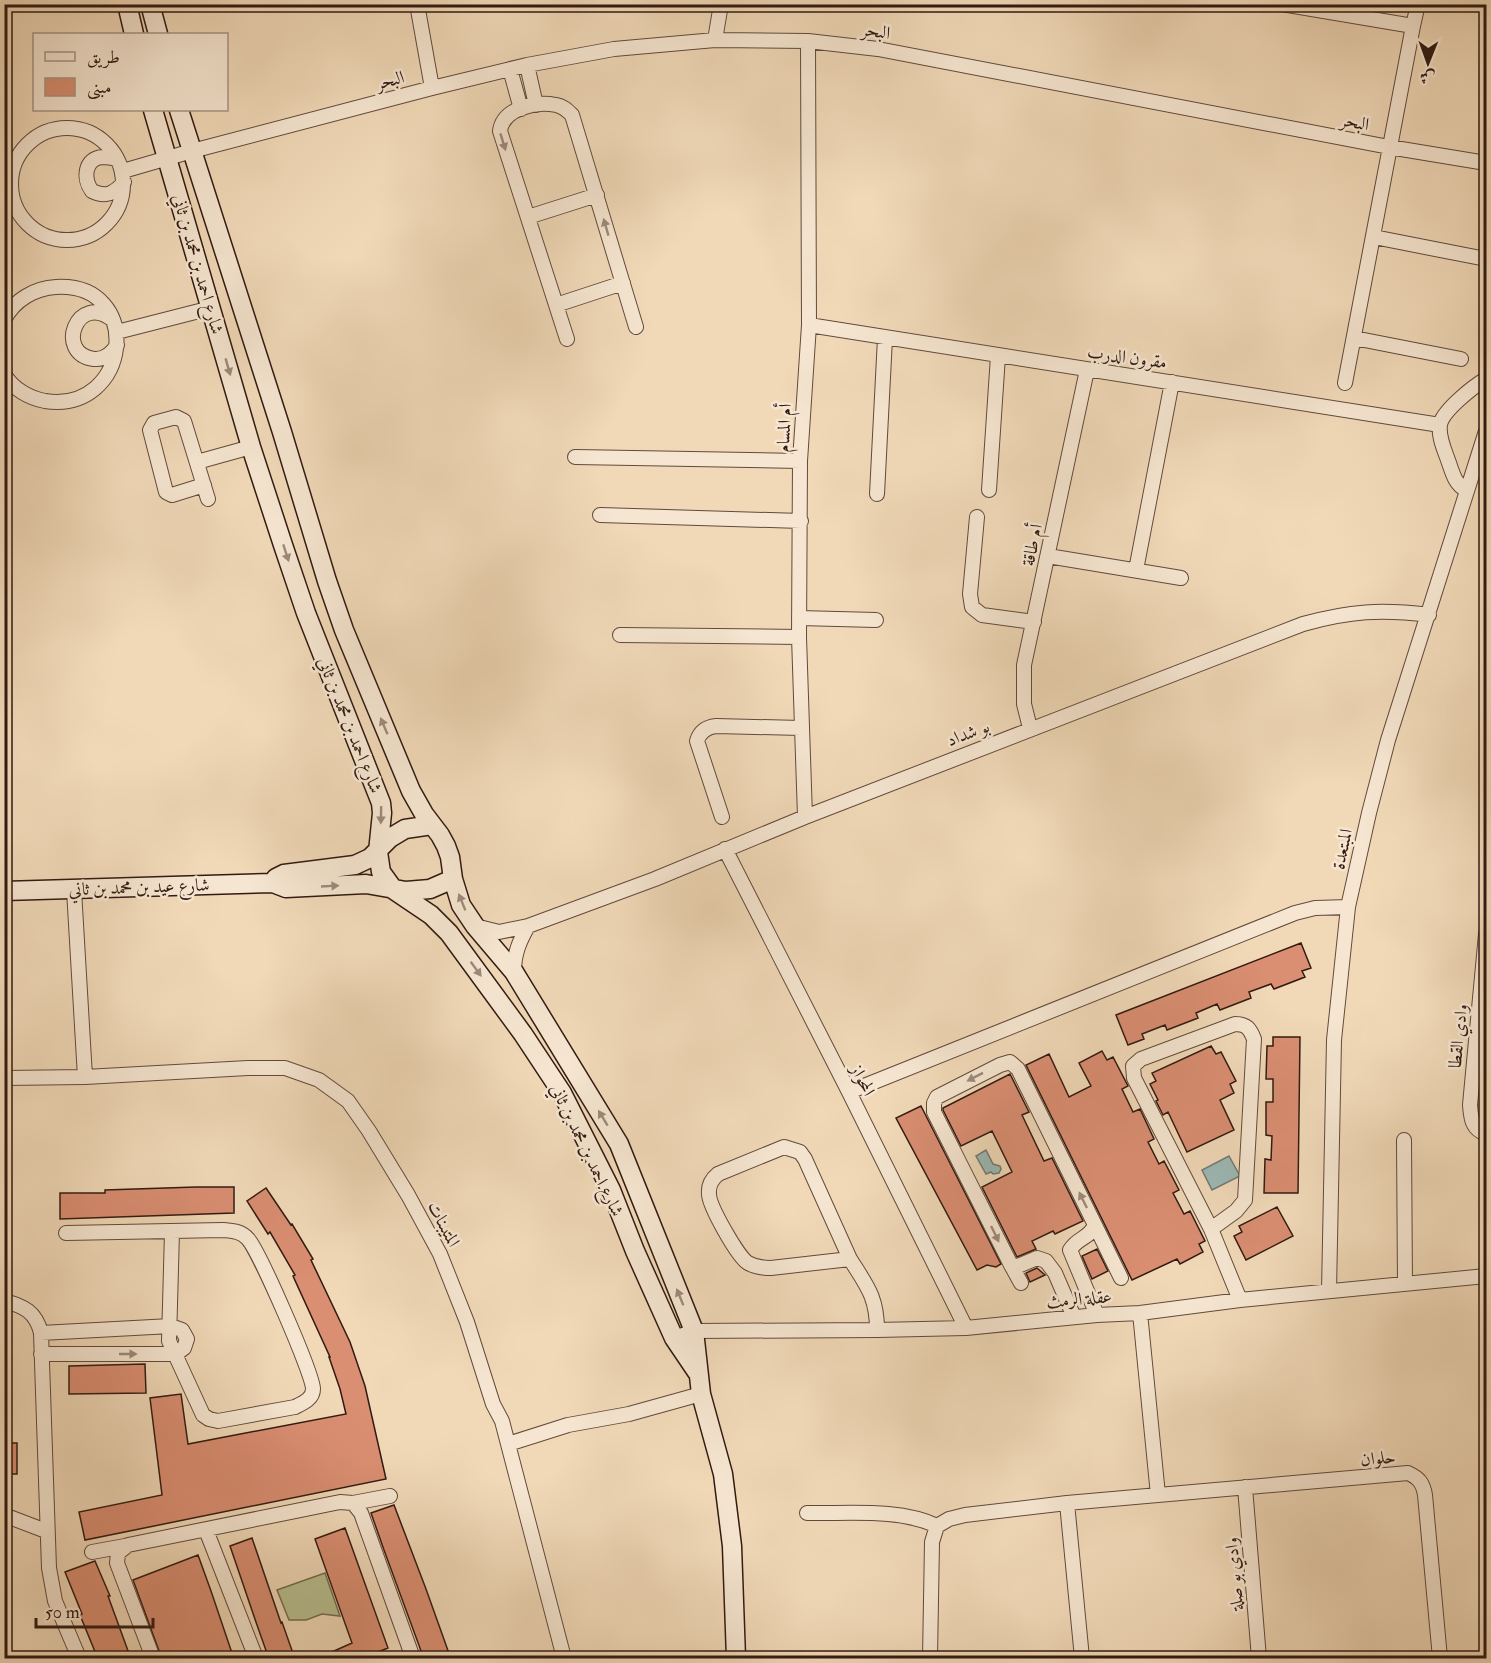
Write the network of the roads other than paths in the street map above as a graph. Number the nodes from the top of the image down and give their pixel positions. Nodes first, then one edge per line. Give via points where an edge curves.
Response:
1 (127, 4) edge
2 (150, 4) edge
3 (417, 4) edge
4 (721, 4) edge
5 (1282, 4) edge
6 (1418, 4) edge
7 (1413, 26) junction
8 (134, 33) edge
9 (158, 33) edge
10 (715, 40) junction
11 (808, 41) junction
12 (527, 65) junction
13 (510, 69) junction
14 (432, 88) junction
15 (536, 105) junction
16 (521, 109) junction
17 (153, 111) edge
18 (179, 111) edge
19 (1389, 147) junction
20 (192, 151) junction
21 (167, 158) junction
22 (1486, 164) edge
23 (121, 171) junction
24 (597, 195) junction
25 (528, 217) junction
26 (1374, 237) junction
27 (1486, 259) edge
28 (623, 283) junction
29 (556, 305) junction
30 (211, 308) junction
31 (4, 320) edge
32 (809, 326) junction
33 (636, 327) dead end
34 (116, 332) junction
35 (885, 338) junction
36 (1354, 338) junction
37 (567, 339) dead end
38 (998, 356) junction
39 (1461, 359) dead end
40 (1087, 370) junction
41 (4, 374) edge
42 (1486, 379) edge
43 (1172, 382) junction
44 (1346, 383) dead end
45 (1440, 425) junction
46 (1486, 431) edge
47 (252, 447) junction
48 (575, 457) dead end
49 (800, 461) junction
50 (197, 462) junction
51 (989, 490) dead end
52 (1466, 490) junction
53 (877, 494) dead end
54 (600, 515) dead end
55 (977, 517) dead end
56 (801, 521) junction
57 (1048, 556) junction
58 (1136, 570) junction
59 (1181, 578) dead end
60 (1429, 615) junction
61 (799, 618) junction
62 (876, 620) dead end
63 (1034, 622) junction
64 (620, 635) dead end
65 (799, 637) junction
66 (801, 728) junction
67 (1030, 728) junction
68 (722, 817) dead end
69 (805, 817) junction
70 (432, 825) junction
71 (725, 849) junction
72 (378, 852) junction
73 (453, 879) junction
74 (273, 883) junction
75 (74, 890) junction
76 (394, 890) junction
77 (4, 891) edge
78 (1348, 907) junction
79 (475, 926) junction
80 (528, 926) junction
81 (1486, 934) edge
82 (514, 972) junction
83 (85, 1077) junction
84 (4, 1078) edge
85 (849, 1092) junction
86 (1486, 1134) edge
87 (1404, 1140) dead end
88 (1095, 1225) junction
89 (1211, 1229) junction
90 (172, 1232) junction
91 (66, 1233) dead end
92 (850, 1259) junction
93 (1011, 1265) junction
94 (1486, 1276) edge
95 (1121, 1278) dead end
96 (1021, 1283) dead end
97 (1405, 1284) junction
98 (1329, 1291) junction
99 (1240, 1300) junction
100 (4, 1301) edge
101 (1140, 1313) junction
102 (1097, 1315) junction
103 (1074, 1317) junction
104 (171, 1326) junction
105 (966, 1328) junction
106 (877, 1330) junction
107 (694, 1331) junction
108 (41, 1333) junction
109 (674, 1338) junction
110 (41, 1354) junction
111 (176, 1354) junction
112 (699, 1373) junction
113 (701, 1394) junction
114 (508, 1444) junction
115 (1245, 1487) junction
116 (1158, 1495) junction
117 (390, 1496) dead end
118 (353, 1503) junction
119 (1067, 1503) junction
120 (807, 1513) dead end
121 (4, 1515) edge
122 (937, 1526) junction
123 (206, 1530) junction
124 (46, 1531) junction
125 (128, 1545) junction
126 (92, 1552) dead end
127 (79, 1659) edge
128 (153, 1659) edge
129 (256, 1659) edge
130 (413, 1659) edge
131 (564, 1659) edge
132 (736, 1659) edge
133 (930, 1659) edge
134 (1082, 1659) edge
135 (1259, 1659) edge
136 (1440, 1659) edge

1 - 8 street
2 - 9 street
3 - 14 street
4 - 10 street
5 - 7 street
6 - 7 street
7 - 19 street
10 - 11 street, البحر
10 - 12 street, البحر via 615,49
11 - 19 street, البحر via 921,56
11 - 32 street, أم المسام
12 - 13 street, البحر
12 - 15 street
13 - 14 street, البحر
13 - 16 street
14 - 20 street, البحر
15 - 16 street
15 - 24 street via 557,105 572,115
16 -> 25 street via 504,118 500,131
17 - 21 street, شارع احمد بن محمد بن ثاني
18 - 20 street, شارع احمد بن محمد بن ثاني
19 - 22 street, البحر
19 - 26 street
20 - 21 street, البحر
70 -> 20 street, شارع احمد بن محمد بن ثاني via 411,791 344,630
21 - 23 street, البحر
21 - 30 street, شارع احمد بن محمد بن ثاني
23 - 23 street via 106,143 88,131 66,128 44,132 19,154 12,174 12,196 22,216 38,232 58,239 80,239 100,230 121,204
24 - 25 street
28 -> 24 street
25 - 29 street
26 - 27 street
26 - 36 street
28 - 29 street
28 - 33 street
29 - 37 street
30 - 34 street
30 -> 47 street, شارع احمد بن محمد بن ثاني
31 - 34 street via 24,297 60,286 97,299 107,308
32 - 35 street, مقرون الدرب
32 - 49 street, أم المسام
34 - 41 street via 115,359 110,371 85,394 52,402 26,395
35 - 38 street, مقرون الدرب
35 - 53 street
36 - 39 street
36 - 44 street
38 - 40 street, مقرون الدرب
38 - 51 street
40 - 43 street, مقرون الدرب
40 - 57 street, أم طاقة
42 - 45 street via 1448,411
43 - 45 street, مقرون الدرب
43 - 58 street
45 - 52 street via 1454,478
46 - 52 street, المبتعدة
47 - 50 street
47 -> 72 street, شارع احمد بن محمد بن ثاني via 306,613 381,803
48 - 49 street
49 - 56 street, أم المسام
50 - 50 street via 206,492 166,492 151,426 171,417 184,421
52 - 60 street, المبتعدة
54 - 56 street
55 - 63 street via 969,594 972,607 982,615
56 - 61 street, أم المسام
57 - 58 street
57 - 63 street, أم طاقة
58 - 59 street
60 - 67 street, بو شداد via 1366,610 1331,616
60 - 78 street, المبتعدة via 1382,761
61 - 62 street
61 - 65 street, أم المسام
63 - 67 street, أم طاقة via 1023,684
64 - 65 street
65 - 66 street, أم المسام
66 - 68 street via 716,726 699,735 697,741
66 - 69 street, أم المسام
67 - 69 street, بو شداد
69 - 71 street, بو شداد
70 - 72 street, شارع عيد بن محمد بن ثاني via 405,829
70 - 73 street, شارع احمد بن محمد بن ثاني via 450,856
71 - 80 street, بو شداد
71 - 85 street, المحواز
72 - 74 street, شارع عيد بن محمد بن ثاني via 355,865 284,874
72 - 76 street, شارع احمد بن محمد بن ثاني via 381,872
73 - 76 street, شارع عيد بن محمد بن ثاني via 430,889
79 -> 73 street, شارع احمد بن محمد بن ثاني via 461,905
74 - 75 street, شارع عيد بن محمد بن ثاني
74 -> 76 street, شارع عيد بن محمد بن ثاني via 286,888 366,884
75 - 77 street, شارع عيد بن محمد بن ثاني
75 - 83 street
76 -> 109 street, شارع احمد بن محمد بن ثاني via 431,915 449,933 562,1093 610,1190
78 - 85 street via 1295,913
78 - 98 street, المبتعدة via 1334,1040
79 - 80 street, بو شداد via 499,932
79 - 82 street, شارع احمد بن محمد بن ثاني
80 - 82 street via 517,945
81 - 86 street, وادي القطا via 1470,1105 1473,1124
107 -> 82 street, شارع احمد بن محمد بن ثاني via 619,1144
83 - 84 street, المتيبنات
83 - 114 street, المتيبنات via 285,1068 319,1080 348,1101 440,1254
85 - 105 street, المحواز
87 - 97 street
88 -> 93 street via 1018,1069 1010,1062 1000,1065 937,1097 934,1112
88 - 95 street
88 - 102 street via 1092,1234 1075,1242 1070,1250
89 - 89 street via 1134,1078 1133,1066 1141,1059 1243,1024 1254,1039 1245,1200
89 - 99 street
90 - 91 street
90 - 104 street
90 - 111 street via 234,1231 248,1239 307,1365 312,1396 295,1407 219,1421 209,1419 203,1415
92 - 92 street via 800,1152 784,1147 774,1149 712,1179 711,1203 746,1262 771,1268
92 - 106 street via 874,1297
93 - 96 street
93 - 103 street via 1037,1258 1046,1261
94 - 97 street, عقلة الرمث
97 - 98 street, عقلة الرمث
98 - 99 street, عقلة الرمث
99 - 101 street, عقلة الرمث
100 - 108 street via 28,1309
101 - 102 street, عقلة الرمث
101 - 116 street
102 - 103 street, عقلة الرمث
103 - 105 street, عقلة الرمث
104 - 108 street
104 - 111 street via 182,1330 187,1339
105 - 106 street, عقلة الرمث
106 - 107 street, عقلة الرمث
107 - 109 street, عقلة الرمث
107 - 112 street, شارع احمد بن محمد بن ثاني
108 - 110 street
109 - 112 street, شارع احمد بن محمد بن ثاني
110 -> 111 street
110 - 124 street
112 - 113 street, شارع احمد بن محمد بن ثاني
113 - 114 street via 629,1414 568,1425
113 - 132 street, شارع احمد بن محمد بن ثاني via 723,1474 732,1546
114 - 131 street, المتيبنات
115 - 116 street, حلوان
115 - 135 street, وادي بو صلة
115 - 136 street, حلوان via 1408,1473 1417,1478 1425,1495
116 - 119 street, حلوان
117 - 118 street
118 - 123 street via 340,1502
118 - 130 street via 361,1513
119 - 122 street, حلوان via 965,1515
119 - 134 street
120 - 122 street via 901,1515
121 - 124 street
122 - 133 street via 932,1548
123 - 125 street
123 - 129 street
124 - 127 street via 51,1588
125 - 126 street
125 - 128 street via 118,1553 117,1563

